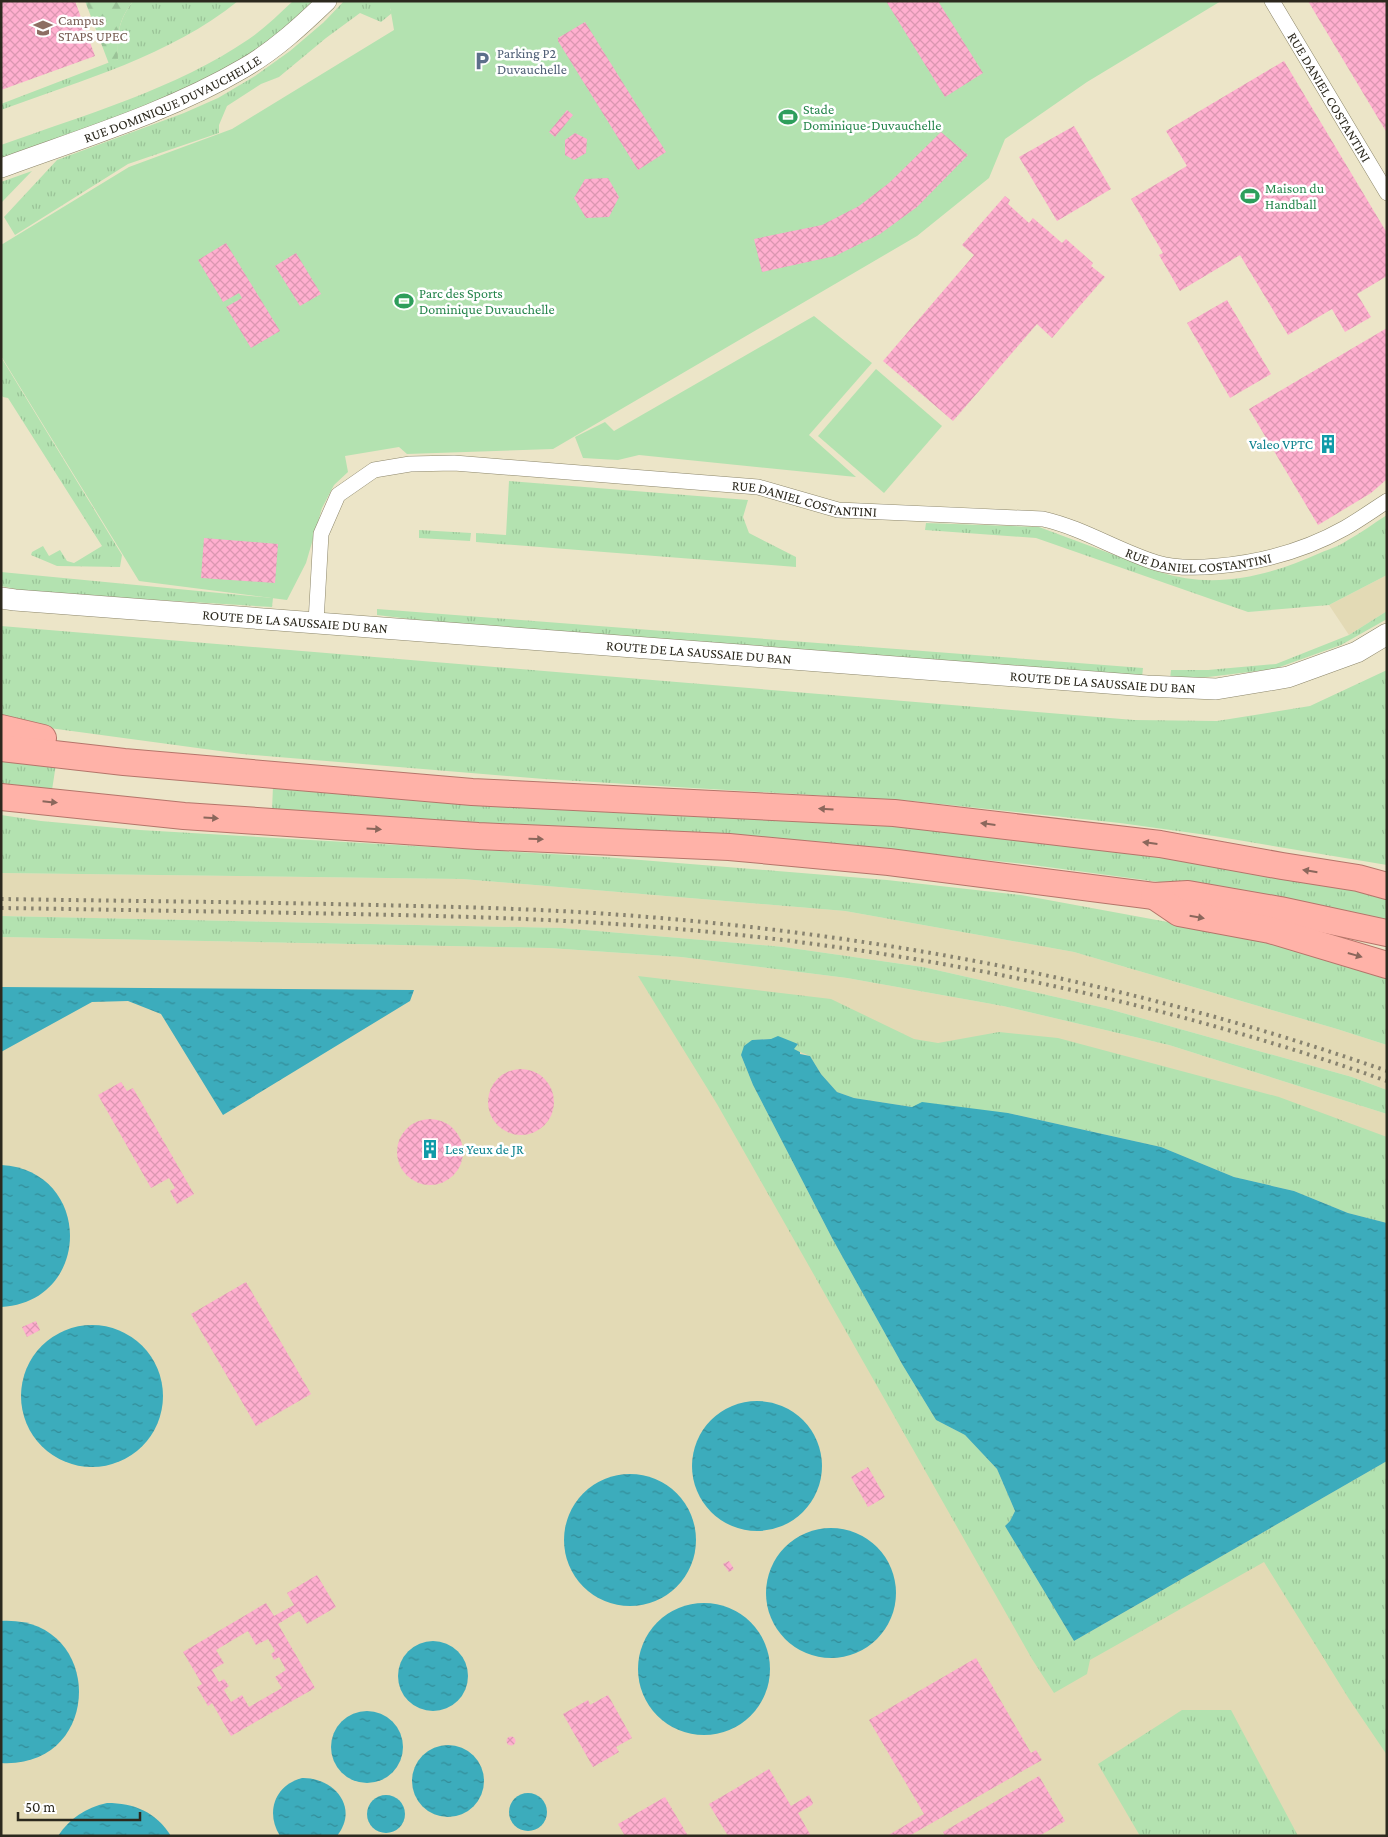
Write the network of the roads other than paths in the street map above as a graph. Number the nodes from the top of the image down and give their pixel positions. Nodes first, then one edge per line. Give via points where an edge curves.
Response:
1 (327, 1) edge
2 (1272, 1) edge
3 (1, 168) edge
4 (1387, 193) edge
5 (1387, 501) edge
6 (1, 598) edge
7 (316, 622) junction
8 (1387, 634) edge
9 (1, 728) edge
10 (1, 748) edge
11 (124, 762) junction
12 (1, 796) edge
13 (1387, 886) edge
14 (1154, 896) junction
15 (1387, 934) edge
16 (1387, 965) edge

1 - 3 street, RUE DOMINIQUE DUVAUCHELLE via 291,35 246,68 189,98
2 - 4 street, RUE DANIEL COSTANTINI
5 - 7 street, RUE DANIEL COSTANTINI via 1345,528 1282,555 1239,564 1179,567 1136,556 1069,526 1043,520 838,510 758,487 454,464 410,464 374,470 338,496 321,534
6 - 7 main road, ROUTE DE LA SAUSSAIE DU BAN
7 - 8 main road, ROUTE DE LA SAUSSAIE DU BAN via 1216,689 1288,677 1356,652
9 - 11 highway via 103,749
10 - 11 highway
13 -> 11 highway via 1358,878 1160,844 894,813 472,792
12 -> 14 highway via 184,816 478,836 729,847 889,862
14 - 15 highway via 1188,894
14 -> 16 highway via 1179,913 1270,930

